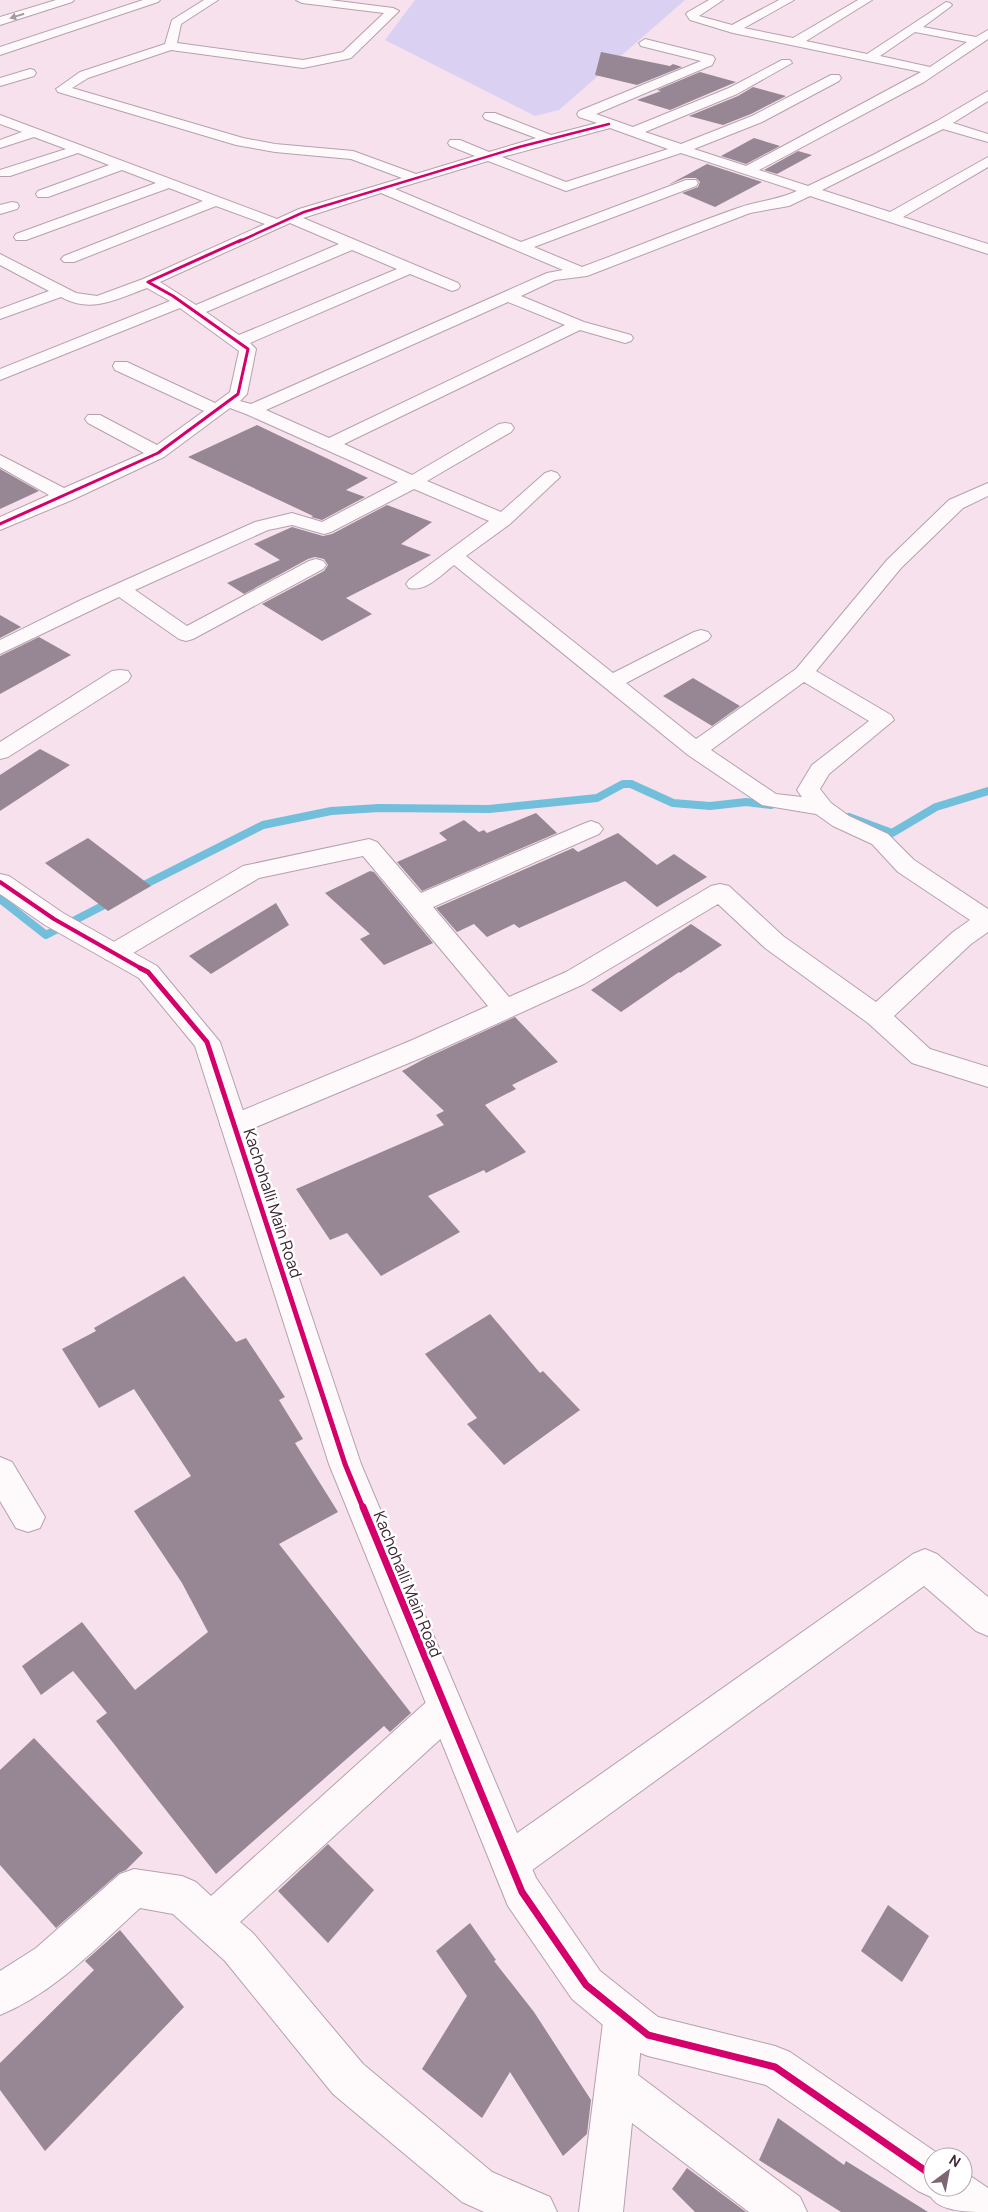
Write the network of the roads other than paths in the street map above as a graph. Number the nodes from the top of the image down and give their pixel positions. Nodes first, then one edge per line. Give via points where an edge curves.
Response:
1 (68, 0) edge
2 (154, 0) edge
3 (212, 0) edge
4 (302, 0) edge
5 (717, 0) edge
6 (788, 0) edge
7 (866, 0) edge
8 (946, 6) dead end
9 (0, 21) edge
10 (912, 28) junction
11 (733, 29) junction
12 (795, 42) junction
13 (982, 42) edge
14 (645, 43) dead end
15 (170, 46) junction
16 (0, 51) edge
17 (869, 58) junction
18 (786, 63) dead end
19 (932, 71) junction
20 (30, 73) dead end
21 (836, 78) dead end
22 (0, 82) edge
23 (988, 95) edge
24 (490, 116) dead end
25 (0, 119) edge
26 (609, 124) junction
27 (942, 124) junction
28 (35, 132) junction
29 (633, 132) junction
30 (988, 138) edge
31 (550, 139) junction
32 (455, 143) dead end
33 (0, 144) edge
34 (78, 149) junction
35 (681, 149) junction
36 (488, 156) junction
37 (988, 161) edge
38 (122, 166) junction
39 (748, 170) junction
40 (5, 173) dead end
41 (414, 178) junction
42 (168, 183) junction
43 (691, 183) dead end
44 (381, 188) junction
45 (811, 191) junction
46 (43, 194) dead end
47 (215, 201) junction
48 (892, 217) junction
49 (290, 218) junction
50 (275, 223) junction
51 (980, 232) dead end
52 (21, 237) dead end
53 (965, 241) junction
54 (353, 244) junction
55 (520, 247) junction
56 (988, 249) edge
57 (69, 258) dead end
58 (1, 261) edge
59 (410, 269) junction
60 (582, 273) junction
61 (148, 282) junction
62 (452, 286) dead end
63 (62, 292) junction
64 (508, 296) junction
65 (188, 307) junction
66 (0, 314) edge
67 (578, 325) junction
68 (625, 338) dead end
69 (238, 342) junction
70 (121, 366) dead end
71 (0, 375) edge
72 (222, 406) junction
73 (252, 410) junction
74 (94, 418) dead end
75 (505, 428) dead end
76 (328, 445) junction
77 (158, 453) junction
78 (0, 460) edge
79 (551, 477) dead end
80 (412, 482) junction
81 (988, 489) edge
82 (65, 496) junction
83 (503, 520) junction
84 (2, 521) edge
85 (454, 556) junction
86 (316, 565) dead end
87 (416, 584) dead end
88 (122, 590) junction
89 (700, 636) dead end
90 (0, 648) edge
91 (803, 674) junction
92 (120, 676) dead end
93 (611, 682) junction
94 (696, 750) junction
95 (0, 752) edge
96 (823, 808) junction
97 (591, 829) dead end
98 (0, 882) edge
99 (417, 904) junction
100 (987, 919) edge
101 (114, 953) junction
102 (505, 1009) junction
103 (877, 1016) junction
104 (988, 1076) edge
105 (234, 1125) junction
106 (0, 1472) edge
107 (28, 1517) dead end
108 (988, 1619) edge
109 (446, 1709) junction
110 (510, 1862) junction
111 (211, 1922) junction
112 (0, 1996) edge
113 (624, 2015) junction
114 (616, 2085) junction
115 (923, 2169) edge
116 (964, 2197) edge
117 (535, 2212) edge
118 (600, 2212) edge
119 (785, 2212) edge
120 (986, 2212) edge

1 -> 9 main road
2 - 16 main road
3 - 15 main road via 176,22
4 - 15 main road via 393,11 347,55 303,64
5 - 11 main road via 692,14 694,18
6 - 11 main road
7 - 12 main road
8 - 10 main road
10 - 13 main road
10 - 17 main road
11 - 12 main road
12 - 17 main road
13 - 19 main road
14 - 26 main road via 709,59 584,114
15 - 41 main road via 84,75 62,89 240,142 352,155
17 - 19 main road
18 - 29 main road via 733,91
19 - 39 main road
20 - 22 main road
21 - 35 main road via 757,119
23 - 27 main road
24 - 31 main road
25 - 28 main road
26 - 29 main road
26 - 31 main road
27 - 30 main road
27 - 45 main road
28 - 33 main road
28 - 34 main road
29 - 35 main road
31 - 36 main road
32 - 36 main road
34 - 38 main road
34 - 40 main road
35 - 36 main road via 566,187
35 - 39 main road
36 - 41 main road
37 - 48 main road
38 - 42 main road
38 - 46 main road
39 - 45 main road
41 - 44 main road
42 - 47 main road
42 - 52 main road
43 - 55 main road
44 - 49 main road
44 - 55 main road
45 - 48 main road
45 - 60 main road via 784,203 745,210
47 - 50 main road
47 - 57 main road
48 - 53 main road
49 - 50 main road
49 - 54 main road
50 - 61 main road
51 - 53 main road
53 - 56 main road
54 - 59 main road
54 - 65 main road
55 - 60 main road
58 - 63 main road
59 - 62 main road
59 - 69 main road
60 - 64 main road via 552,276
61 - 63 main road via 98,301
61 - 65 main road
63 - 66 main road
64 - 67 main road
64 - 73 main road
65 - 69 main road
65 - 71 main road
67 - 68 main road
67 - 76 main road
69 - 72 main road via 248,349 238,394
70 - 72 main road
72 - 73 main road
72 - 77 main road
73 - 76 main road
74 - 77 main road
75 - 80 main road
76 - 80 main road
77 - 82 main road
78 - 82 main road
79 - 83 main road
80 - 83 main road
80 - 88 main road via 324,528 292,519 262,526
81 - 91 main road via 956,504 894,564
82 - 84 main road
83 - 85 main road
85 - 87 main road
85 - 93 main road
86 - 88 main road via 186,635
88 - 90 main road
89 - 93 main road
91 - 94 main road
91 - 96 main road via 884,720 820,770 808,790
92 - 95 main road
93 - 94 main road
94 - 96 main road via 770,800
96 - 100 main road via 841,821 880,839 906,866
97 - 99 main road
98 - 101 main road, Kachohalli Main Road via 54,919
99 - 101 main road via 369,847 252,872
99 - 102 main road
100 - 103 main road
101 - 105 main road, Kachohalli Main Road via 148,972 207,1042
102 - 103 main road via 574,978 720,892 774,942
102 - 105 main road
103 - 104 main road via 921,1056
105 - 109 main road, Kachohalli Main Road via 345,1464
106 - 107 main road
108 - 110 main road via 925,1564
109 - 110 main road, Kachohalli Main Road
109 - 111 main road
110 - 113 main road, Kachohalli Main Road via 522,1892 586,1985
111 - 112 main road via 182,1896 134,1888 50,1962
111 - 117 main road via 239,1947 348,2078 477,2187
113 - 114 main road
113 - 115 main road, Kachohalli Main Road via 648,2034 775,2067
114 - 118 main road
114 - 119 main road
116 - 120 main road

